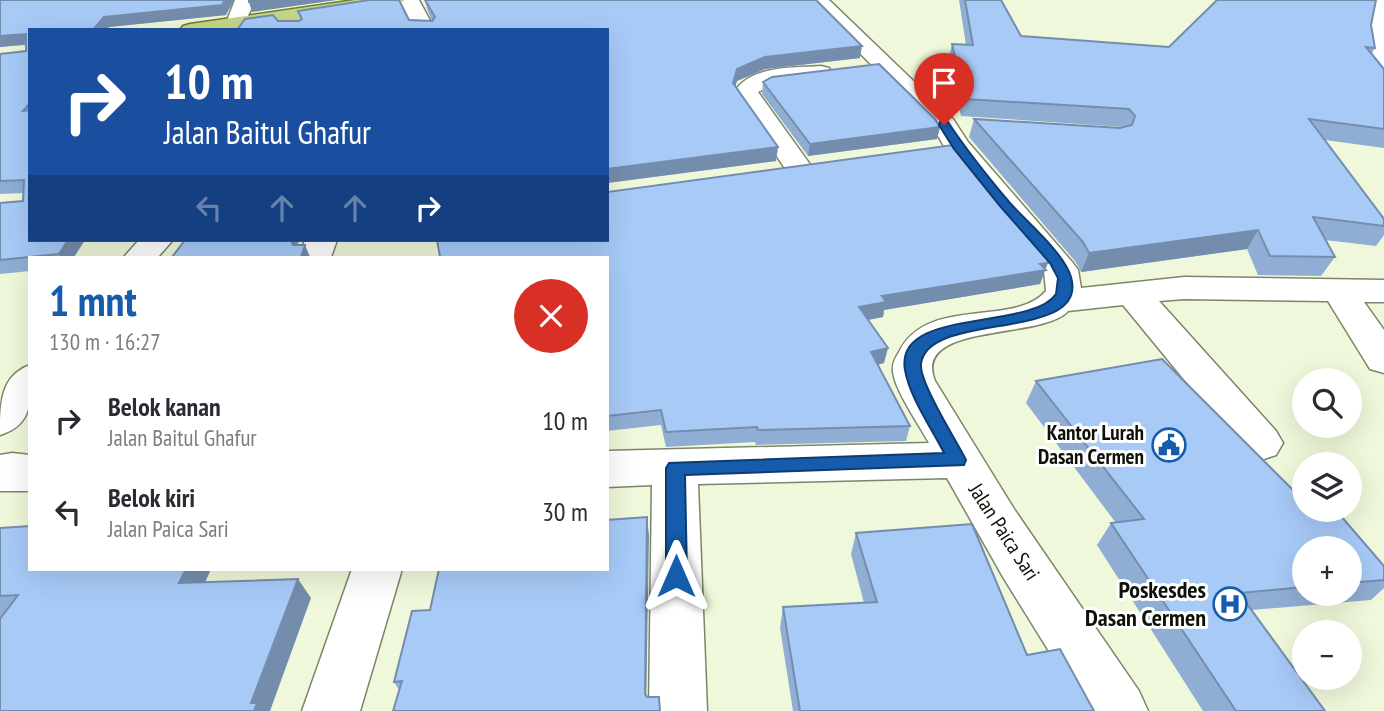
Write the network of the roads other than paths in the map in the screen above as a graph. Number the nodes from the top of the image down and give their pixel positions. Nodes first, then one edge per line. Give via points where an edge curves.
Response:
1 (245, 0) edge
2 (395, 0) edge
3 (409, 0) edge
4 (818, 0) edge
5 (1384, 1) edge
6 (236, 23) junction
7 (289, 23) edge
8 (203, 28) edge
9 (424, 28) edge
10 (861, 68) junction
11 (1384, 76) edge
12 (800, 170) edge
13 (155, 242) edge
14 (141, 256) edge
15 (1339, 290) junction
16 (1384, 291) edge
17 (1131, 292) junction
18 (1059, 301) junction
19 (1384, 360) edge
20 (28, 382) edge
21 (0, 419) edge
22 (1261, 443) dead end
23 (957, 460) junction
24 (675, 468) junction
25 (609, 469) edge
26 (28, 473) edge
27 (0, 474) edge
28 (376, 571) edge
29 (331, 711) edge
30 (678, 711) edge
31 (1119, 711) edge

1 - 6 street
2 - 7 main road
3 - 9 street
4 - 10 street
5 - 11 street via 1373,39
6 - 7 main road
6 - 8 main road
10 - 12 street via 765,79 747,90
10 - 18 street via 951,137 1056,262 1065,278
13 - 14 street
15 - 16 street
15 - 17 street
15 - 19 street
17 - 18 street
17 - 22 street
18 - 23 street, Jalan Paica Sari via 1037,314 939,333 917,349 912,366 916,381
20 - 21 street
23 - 24 street
23 - 31 street, Jalan Paica Sari
24 - 25 street
24 - 30 street
26 - 27 street
28 - 29 street

